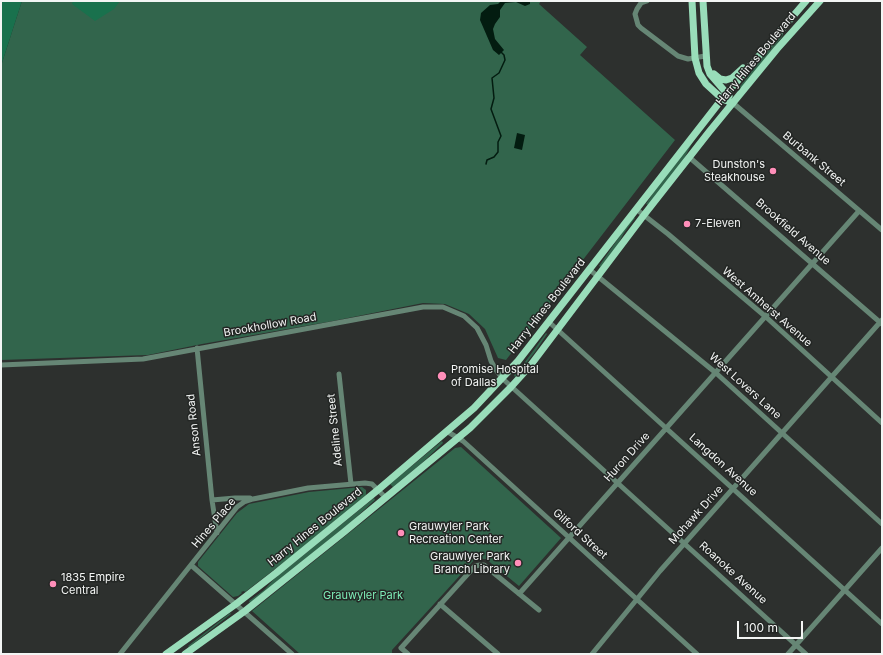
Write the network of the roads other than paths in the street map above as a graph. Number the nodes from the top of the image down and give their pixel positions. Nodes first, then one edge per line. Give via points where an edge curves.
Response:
1 (647, 1) edge
2 (693, 1) edge
3 (703, 1) edge
4 (806, 1) edge
5 (820, 1) edge
6 (704, 26) junction
7 (783, 28) junction
8 (778, 49) junction
9 (705, 56) junction
10 (758, 57) junction
11 (695, 58) junction
12 (708, 69) junction
13 (706, 84) junction
14 (727, 93) junction
15 (722, 99) junction
16 (733, 103) junction
17 (711, 113) junction
18 (690, 157) junction
19 (636, 209) junction
20 (859, 211) junction
21 (644, 215) junction
22 (882, 230) edge
23 (813, 263) junction
24 (590, 270) junction
25 (598, 276) junction
26 (766, 317) junction
27 (549, 322) junction
28 (881, 322) edge
29 (558, 330) junction
30 (197, 348) junction
31 (1, 365) edge
32 (716, 373) junction
33 (339, 374) dead end
34 (832, 378) junction
35 (503, 379) junction
36 (511, 387) junction
37 (882, 424) edge
38 (667, 428) junction
39 (448, 432) junction
40 (783, 434) junction
41 (458, 438) junction
42 (351, 484) junction
43 (617, 484) junction
44 (379, 489) junction
45 (733, 489) junction
46 (386, 498) junction
47 (253, 499) junction
48 (212, 500) junction
49 (882, 524) edge
50 (216, 533) junction
51 (568, 538) junction
52 (685, 543) junction
53 (882, 548) edge
54 (191, 565) junction
55 (845, 590) junction
56 (520, 594) junction
57 (637, 599) junction
58 (236, 604) junction
59 (440, 604) junction
60 (539, 610) dead end
61 (245, 611) junction
62 (882, 624) edge
63 (796, 644) junction
64 (178, 646) junction
65 (594, 653) edge
66 (120, 654) edge
67 (166, 654) edge
68 (184, 654) edge
69 (292, 654) edge
70 (408, 654) edge
71 (498, 654) edge
72 (697, 654) edge
73 (788, 654) edge
74 (806, 654) edge

1 - 11 street via 641,3 637,9 638,24 678,56
2 - 6 main road via 697,17
2 - 11 main road
3 - 6 main road
4 - 7 main road, Harry Hines Boulevard
5 - 8 main road, Harry Hines Boulevard
6 - 9 main road
7 - 8 main road via 785,36
7 - 10 main road, Harry Hines Boulevard
8 - 16 main road, Harry Hines Boulevard
9 - 11 street
9 - 12 main road
10 - 12 main road via 729,79 720,79
10 - 14 main road, Harry Hines Boulevard
11 - 13 main road via 699,73
12 - 14 main road
13 - 15 main road
13 - 17 main road via 713,98
14 - 15 main road, Harry Hines Boulevard
14 - 16 main road
15 - 16 main road
15 - 17 main road, Harry Hines Boulevard
16 - 18 main road, Harry Hines Boulevard
16 - 20 street, Burbank Street
17 - 19 main road, Harry Hines Boulevard
18 - 21 main road, Harry Hines Boulevard
18 - 23 street, Brookfield Avenue
19 - 21 street, West Amherst Avenue
19 - 24 main road, Harry Hines Boulevard
20 - 22 street, Burbank Street
20 - 23 street, Huron Drive
21 - 25 main road, Harry Hines Boulevard
21 - 26 street, West Amherst Avenue
23 - 26 street, Huron Drive
23 - 28 street, Brookfield Avenue
24 - 25 street, West Lovers Lane
24 - 27 main road, Harry Hines Boulevard
25 - 29 main road, Harry Hines Boulevard
25 - 32 street, West Lovers Lane
26 - 32 street, Huron Drive
26 - 34 street, West Amherst Avenue
27 - 29 street, Langdon Avenue
27 - 35 main road, Harry Hines Boulevard
28 - 34 street, Mohawk Drive
29 - 36 main road, Harry Hines Boulevard
29 - 38 street, Langdon Avenue
30 - 31 street, Brookhollow Road via 143,359
30 - 35 street, Brookhollow Road via 423,307 443,307 464,316 477,328 496,370
30 - 48 street, Anson Road
32 - 38 street, Huron Drive
32 - 40 street, West Lovers Lane
33 - 42 street, Adeline Street
34 - 37 street, West Amherst Avenue
34 - 40 street, Mohawk Drive
35 - 36 street, Roanoke Avenue
35 - 39 main road, Harry Hines Boulevard
36 - 41 main road, Harry Hines Boulevard
36 - 43 street, Roanoke Avenue
38 - 43 street, Huron Drive
38 - 45 street, Langdon Avenue
39 - 41 street, Gilford Street
39 - 44 main road, Harry Hines Boulevard
40 - 45 street, Mohawk Drive
40 - 49 street, West Lovers Lane
41 - 46 main road, Harry Hines Boulevard
41 - 51 street, Gilford Street
42 - 44 street, Hines Place via 370,483
42 - 47 street, Hines Place via 308,488
43 - 51 street, Huron Drive
43 - 52 street, Roanoke Avenue
44 - 46 street
44 - 58 main road, Harry Hines Boulevard
45 - 52 street, Mohawk Drive
45 - 55 street, Langdon Avenue
46 - 61 main road, Harry Hines Boulevard
47 - 48 street
47 - 50 street, Hines Place via 237,507
48 - 50 street, Anson Road
50 - 54 street, Hines Place
51 - 56 street, Huron Drive
51 - 57 street, Gilford Street
52 - 57 street, Mohawk Drive
52 - 63 street, Roanoke Avenue
53 - 55 street
54 - 58 street
54 - 66 street, Hines Place
55 - 62 street, Langdon Avenue
55 - 63 street
56 - 59 street via 484,565 480,565 475,566
56 - 60 street
57 - 65 street, Mohawk Drive
57 - 72 street, Gilford Street
58 - 61 street
58 - 64 main road, Harry Hines Boulevard
59 - 70 street via 401,648
59 - 71 street
61 - 68 main road, Harry Hines Boulevard
61 - 69 street
63 - 73 street
63 - 74 street, Roanoke Avenue
64 - 67 main road, Harry Hines Boulevard
64 - 68 main road

